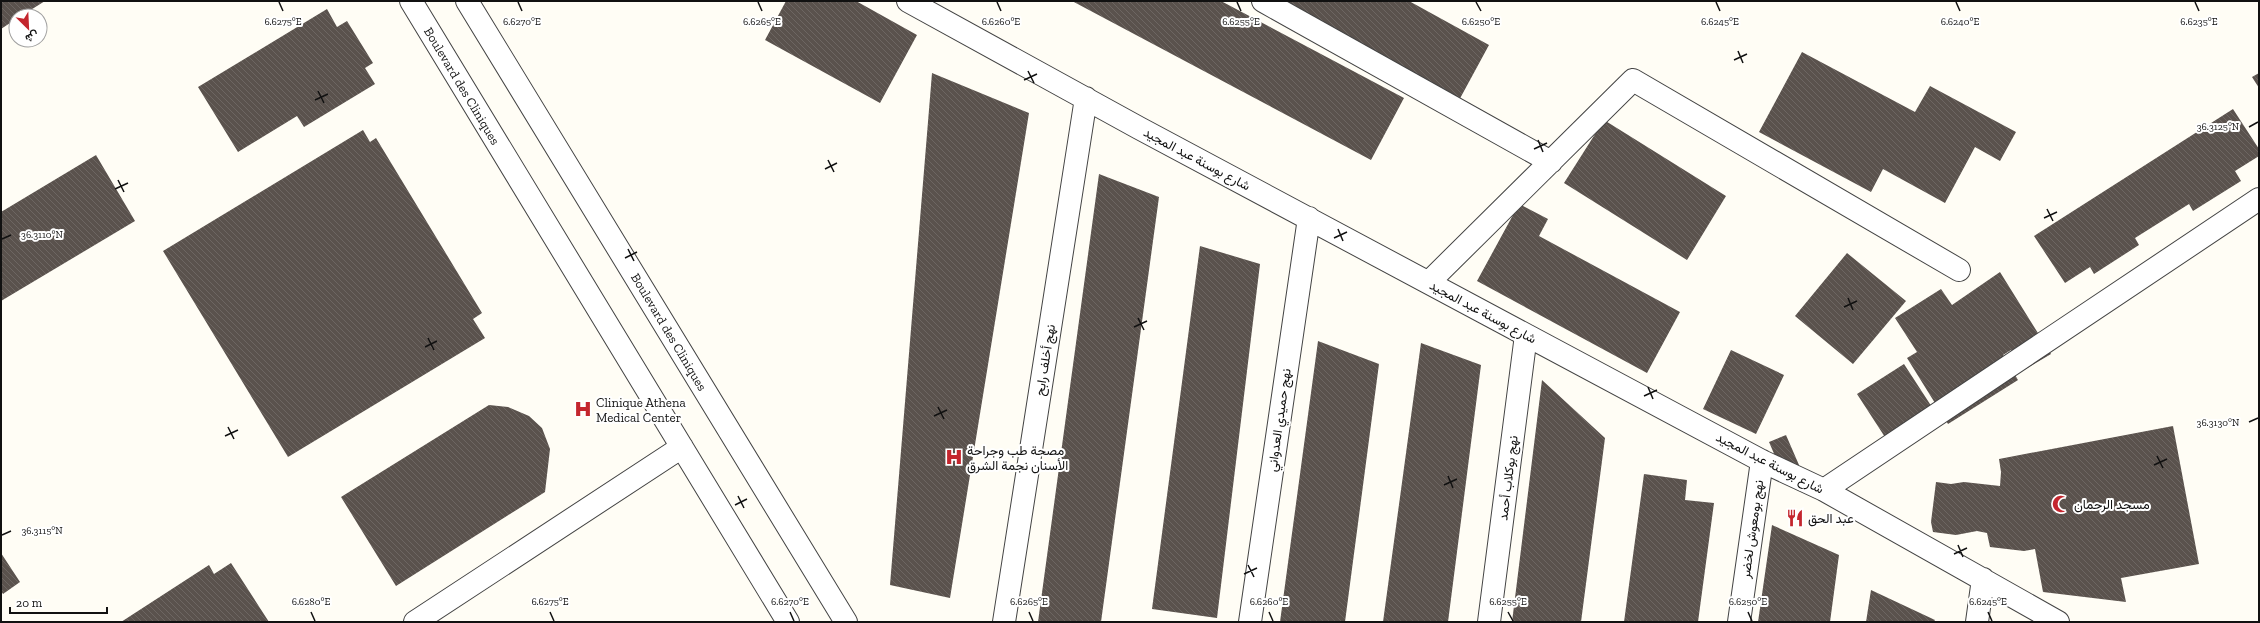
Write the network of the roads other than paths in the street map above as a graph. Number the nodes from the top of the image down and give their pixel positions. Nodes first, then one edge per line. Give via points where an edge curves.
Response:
1 (411, 1) edge
2 (467, 1) edge
3 (908, 1) edge
4 (1263, 1) edge
5 (1086, 98) junction
6 (1551, 162) junction
7 (2259, 199) edge
8 (1309, 218) junction
9 (1960, 270) dead end
10 (1429, 282) junction
11 (1526, 335) junction
12 (682, 447) junction
13 (1762, 461) junction
14 (1824, 490) junction
15 (1983, 579) junction
16 (415, 622) edge
17 (788, 622) edge
18 (846, 622) edge
19 (1004, 622) edge
20 (1250, 622) edge
21 (1489, 622) edge
22 (1739, 622) edge
23 (1977, 622) edge
24 (2058, 622) edge

1 - 12 street, Boulevard des Cliniques
2 - 18 street, Boulevard des Cliniques
3 - 5 street, شارع بوسنة عبد المجيد
4 - 6 street
5 - 8 street, شارع بوسنة عبد المجيد
5 - 19 street, نهج أخلف رابح
6 - 9 street via 1634,80
6 - 10 street
7 - 14 street
8 - 10 street, شارع بوسنة عبد المجيد
8 - 20 street, نهج حميدي العدواني
10 - 11 street, شارع بوسنة عبد المجيد
11 - 13 street, شارع بوسنة عبد المجيد
11 - 21 street, نهج بوكلاب أحمد
12 - 16 street
12 - 17 street, Boulevard des Cliniques
13 - 14 street, شارع بوسنة عبد المجيد
13 - 22 street, نهج بومعوش لخضر
14 - 15 street, شارع بوسنة عبد المجيد
15 - 23 street
15 - 24 street, شارع بوسنة عبد المجيد

